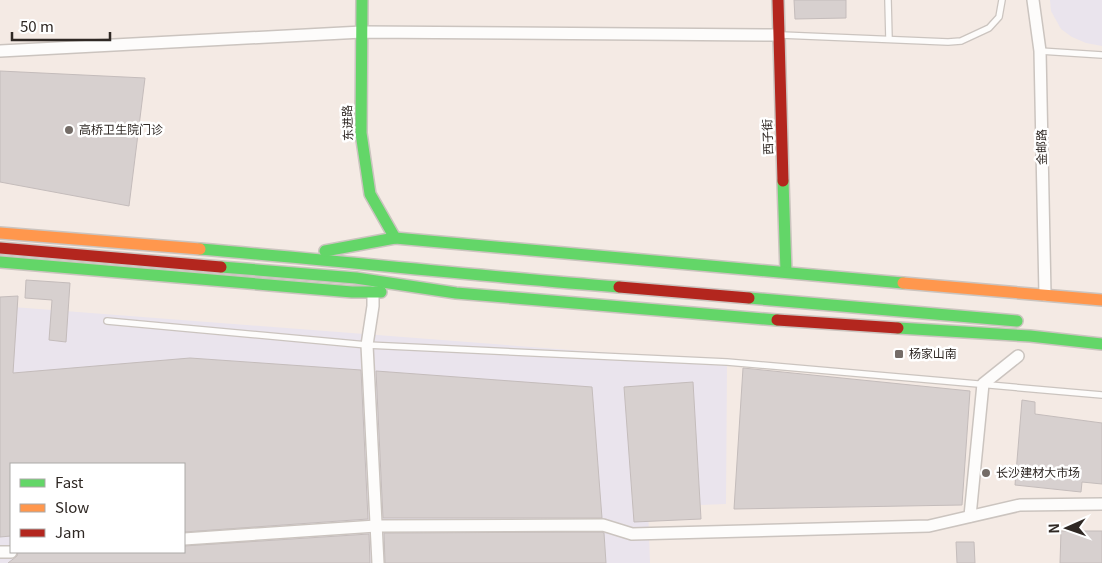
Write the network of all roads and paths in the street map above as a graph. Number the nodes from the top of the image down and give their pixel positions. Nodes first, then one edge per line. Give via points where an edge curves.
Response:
1 (362, 0) edge
2 (778, 0) edge
3 (888, 0) edge
4 (1002, 0) edge
5 (1033, 0) edge
6 (362, 32) junction
7 (779, 35) junction
8 (889, 39) junction
9 (0, 51) edge
10 (1040, 51) junction
11 (1102, 55) edge
12 (0, 222) edge
13 (0, 233) edge
14 (395, 238) junction
15 (0, 248) edge
16 (325, 251) junction
17 (0, 262) edge
18 (786, 272) junction
19 (459, 274) junction
20 (373, 292) junction
21 (456, 293) junction
22 (1045, 295) junction
23 (1102, 300) edge
24 (107, 321) dead end
25 (1028, 322) dead end
26 (1102, 344) edge
27 (367, 345) junction
28 (1018, 356) dead end
29 (982, 384) junction
30 (1102, 395) edge
31 (1102, 504) edge
32 (970, 516) junction
33 (376, 526) junction
34 (185, 539) edge
35 (378, 563) edge

1 - 6 main road, 东进路
2 - 7 main road, 西子街
3 - 8 lane
4 - 8 lane via 1000,17 989,28 961,41
5 - 10 street, 金邮路
6 - 7 street
6 - 9 street
6 - 14 main road, 东进路 via 361,133 370,194
7 - 8 lane
7 - 18 main road, 西子街
10 - 11 lane
10 - 22 street, 金邮路
12 - 16 main road
13 - 19 main road via 355,262
14 - 16 main road
14 - 18 main road
15 - 21 main road via 356,278
16 - 19 main road
17 - 20 main road
18 - 22 main road
19 - 25 main road
20 - 21 main road
20 - 27 street
21 - 26 main road
22 - 23 main road
24 - 27 lane
27 - 29 lane via 727,362
27 - 33 street
28 - 29 street
29 - 30 lane
29 - 32 street
31 - 32 street via 1020,505
32 - 33 street via 929,526 632,534 603,525
33 - 34 street
33 - 35 street

